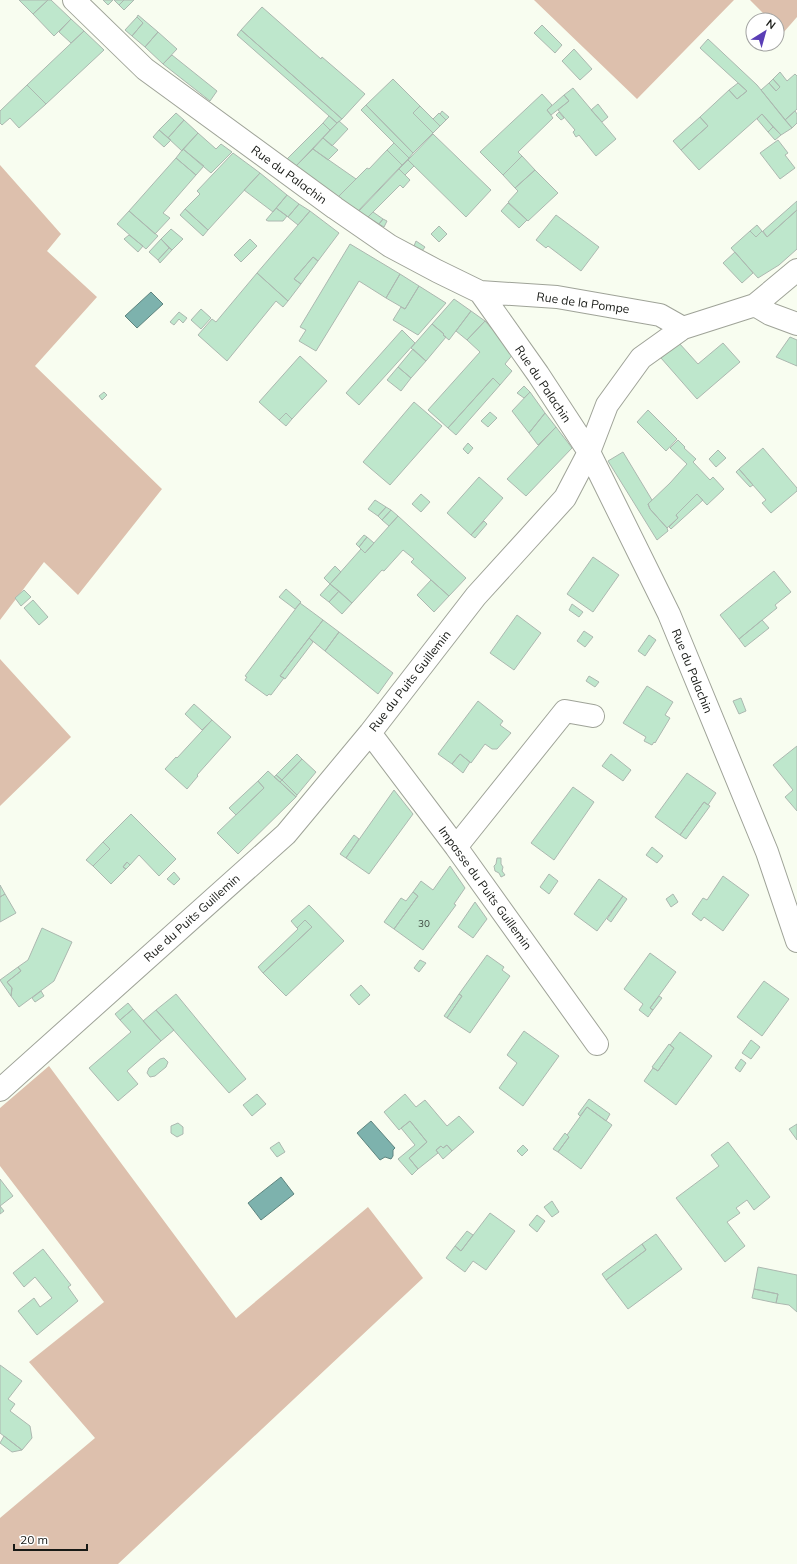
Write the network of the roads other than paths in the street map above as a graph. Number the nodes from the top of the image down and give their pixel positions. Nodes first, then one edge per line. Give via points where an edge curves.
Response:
1 (74, 0) edge
2 (797, 270) edge
3 (480, 292) junction
4 (755, 305) junction
5 (797, 324) edge
6 (683, 328) junction
7 (589, 452) junction
8 (593, 716) dead end
9 (370, 733) junction
10 (456, 847) junction
11 (797, 941) edge
12 (597, 1044) dead end
13 (0, 1090) edge

1 - 3 street, Rue du Palachin via 145,69 335,208 390,246
2 - 4 street, Rue du Puits Guillemin
3 - 6 street, Rue de la Pompe via 557,297 660,315
3 - 7 street, Rue du Palachin
4 - 5 street via 770,314
4 - 6 street, Rue du Puits Guillemin
6 - 7 street, Rue du Puits Guillemin via 641,358 608,405
7 - 9 street, Rue du Puits Guillemin via 565,498 476,596
7 - 11 street, Rue du Palachin via 669,614 767,852
8 - 10 street via 565,711
9 - 10 street, Impasse du Puits Guillemin
9 - 13 street, Rue du Puits Guillemin via 286,834
10 - 12 street, Impasse du Puits Guillemin

